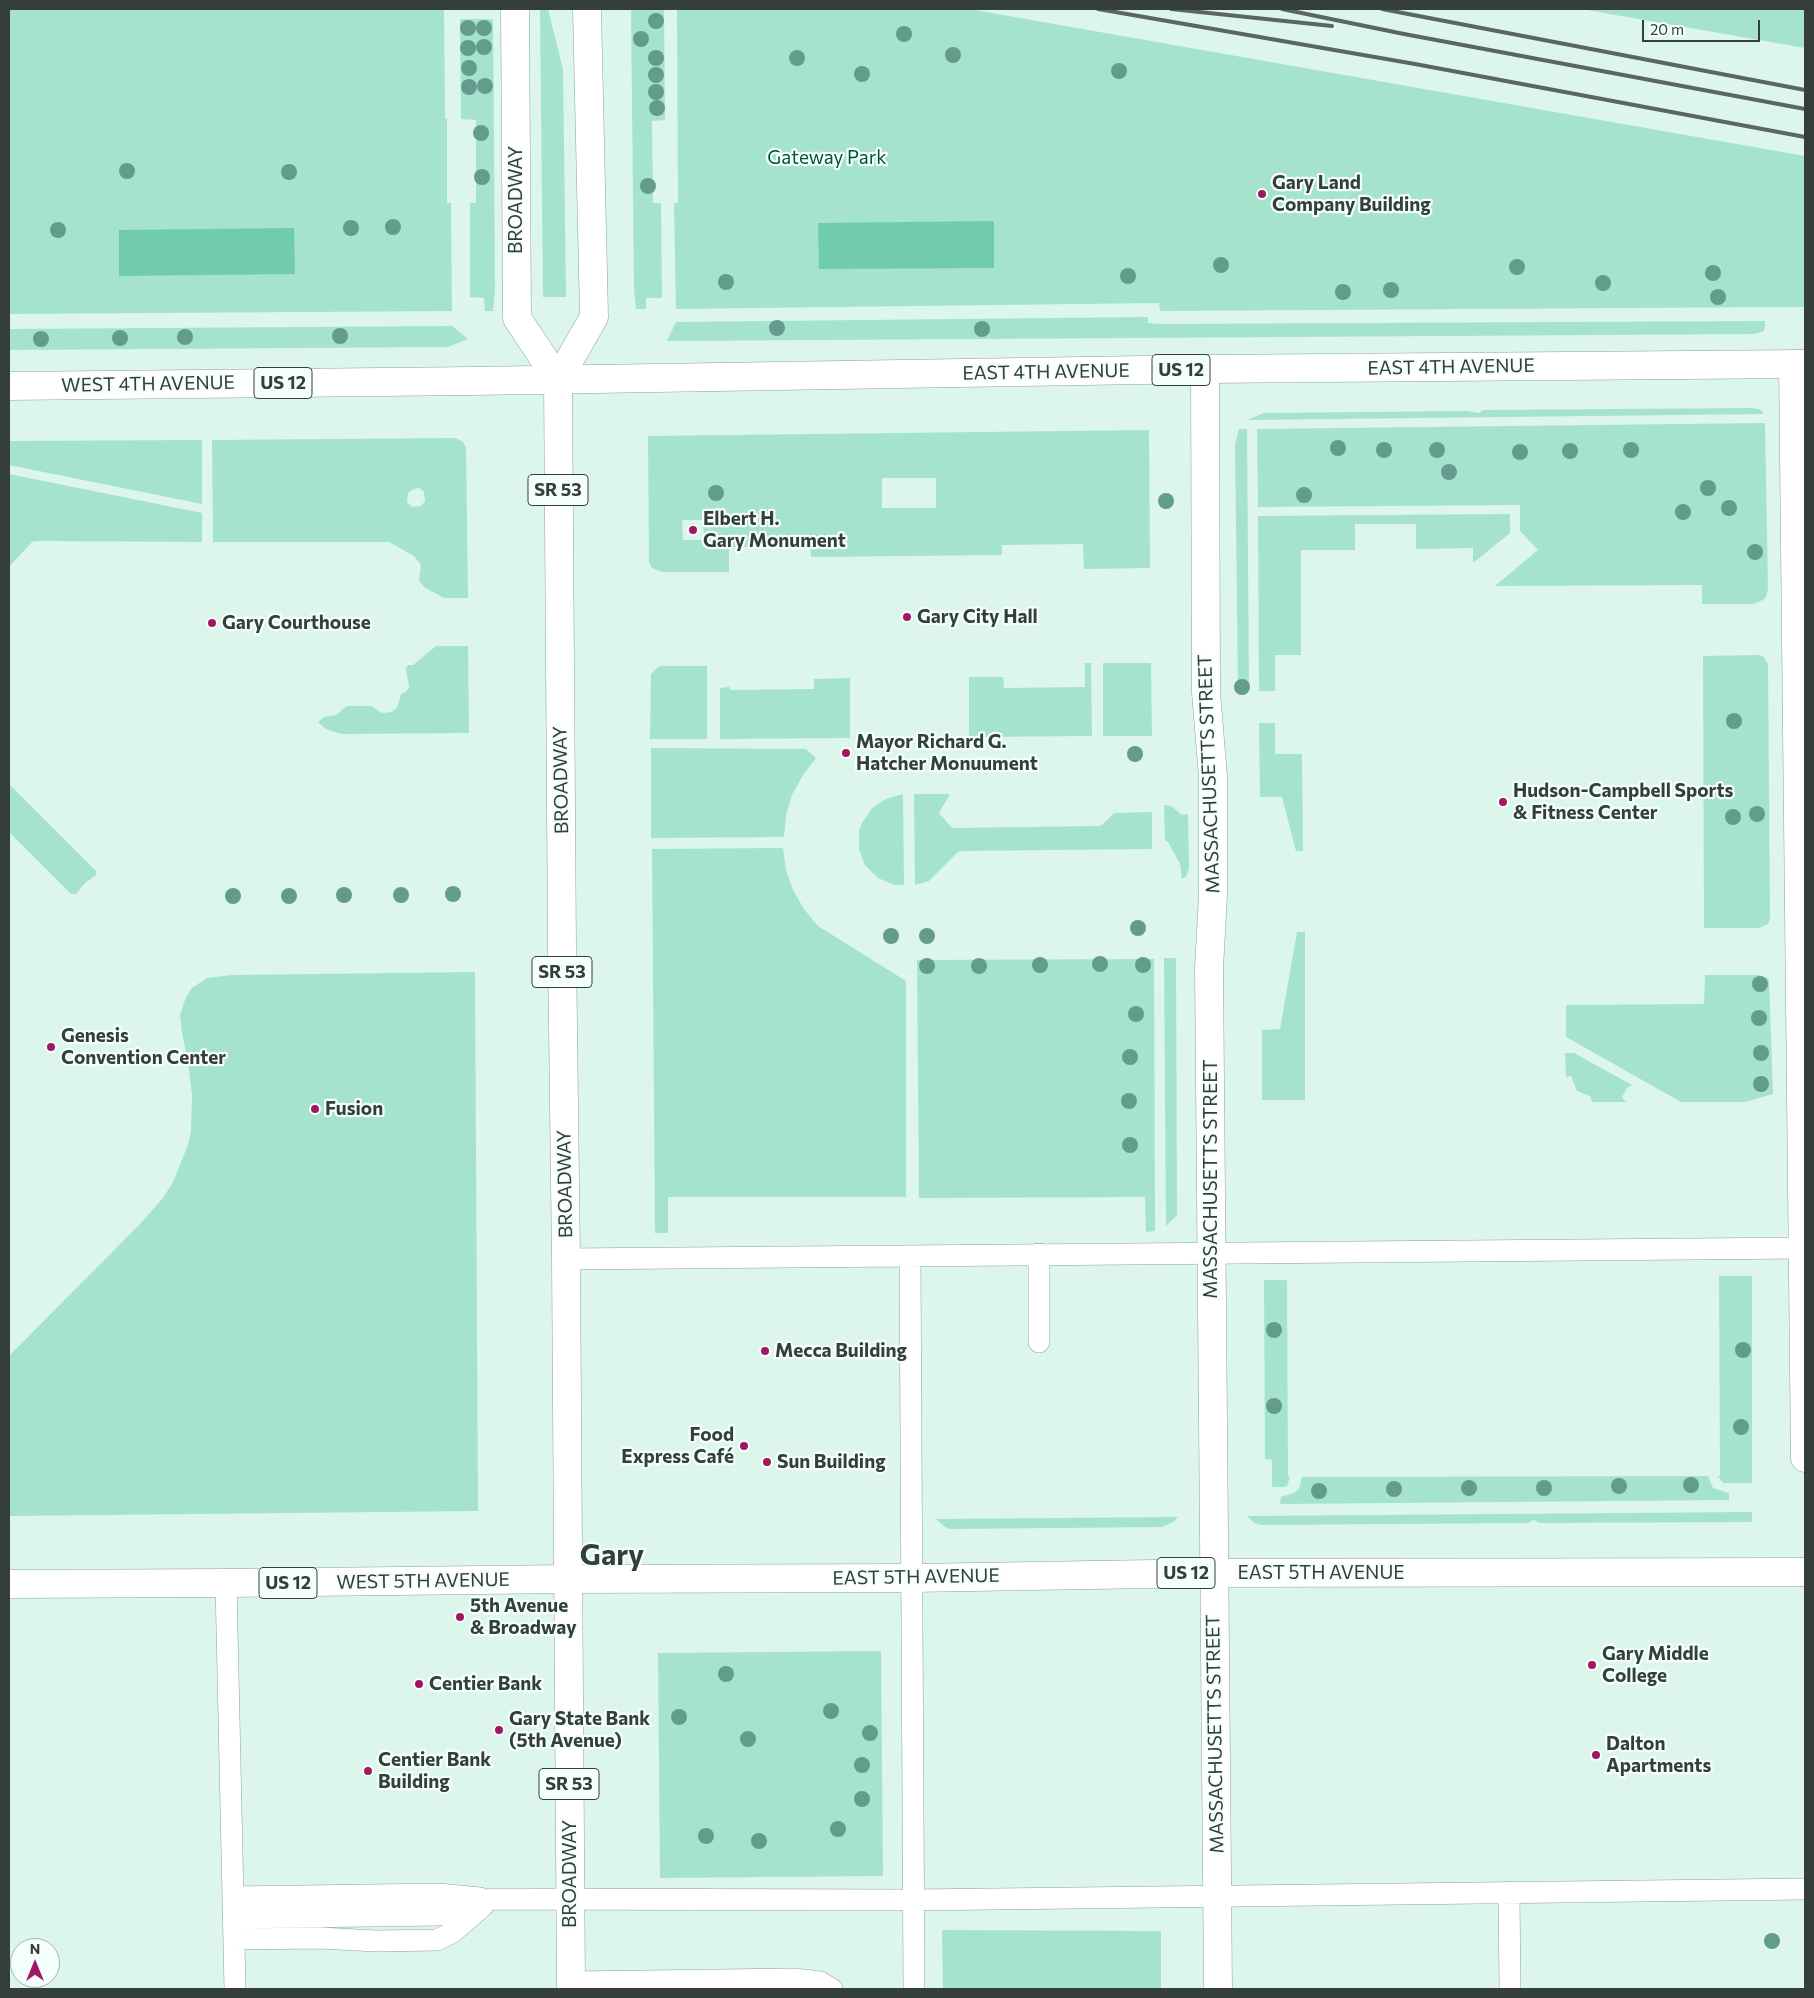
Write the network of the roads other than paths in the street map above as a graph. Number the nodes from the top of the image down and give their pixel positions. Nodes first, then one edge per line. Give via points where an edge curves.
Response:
1 (515, 9) edge
2 (587, 9) edge
3 (1799, 364) edge
4 (1205, 369) junction
5 (558, 380) junction
6 (9, 386) edge
7 (1804, 1248) edge
8 (1212, 1252) junction
9 (1040, 1254) junction
10 (910, 1256) junction
11 (566, 1259) junction
12 (1040, 1342) dead end
13 (1805, 1458) edge
14 (1805, 1572) edge
15 (1214, 1573) junction
16 (912, 1578) junction
17 (567, 1579) junction
18 (226, 1583) junction
19 (9, 1584) edge
20 (1805, 1889) edge
21 (1509, 1892) junction
22 (1217, 1897) junction
23 (570, 1898) junction
24 (491, 1899) junction
25 (914, 1900) junction
26 (233, 1907) junction
27 (234, 1939) junction
28 (571, 1986) edge
29 (235, 1989) edge
30 (832, 1989) edge
31 (914, 1989) edge
32 (1218, 1989) edge
33 (1510, 1989) edge

1 - 5 main road, BROADWAY via 517,318
2 - 5 main road via 594,317
3 - 4 main road, EAST 4TH AVENUE / US 12
3 - 7 main road
4 - 5 main road, EAST 4TH AVENUE / US 12
4 - 8 main road, MASSACHUSETTS STREET via 1206,692 1212,778 1213,876 1209,968
5 - 6 main road, WEST 4TH AVENUE / US 12
5 - 11 main road, BROADWAY / SR 53
7 - 8 lane
7 - 13 main road
8 - 9 lane
8 - 15 main road, MASSACHUSETTS STREET
9 - 10 lane
9 - 12 lane
10 - 11 lane
10 - 16 lane
11 - 17 main road, BROADWAY / SR 53
14 - 15 main road, EAST 5TH AVENUE / US 12
15 - 16 main road, EAST 5TH AVENUE / US 12
15 - 22 main road, MASSACHUSETTS STREET
16 - 17 main road, EAST 5TH AVENUE / US 12
16 - 25 lane
17 - 18 main road, WEST 5TH AVENUE / US 12
17 - 23 main road, BROADWAY / SR 53
18 - 19 main road, WEST 5TH AVENUE / US 12
18 - 26 lane
20 - 21 lane
21 - 22 lane
21 - 33 lane
22 - 25 lane
22 - 32 main road, MASSACHUSETTS STREET
23 - 24 lane
23 - 25 lane
23 - 28 main road, BROADWAY / SR 53
24 - 26 lane via 438,1894
24 - 27 lane via 453,1932 436,1940
25 - 31 lane
26 - 27 lane
27 - 29 lane
28 - 30 lane via 794,1978 820,1982

